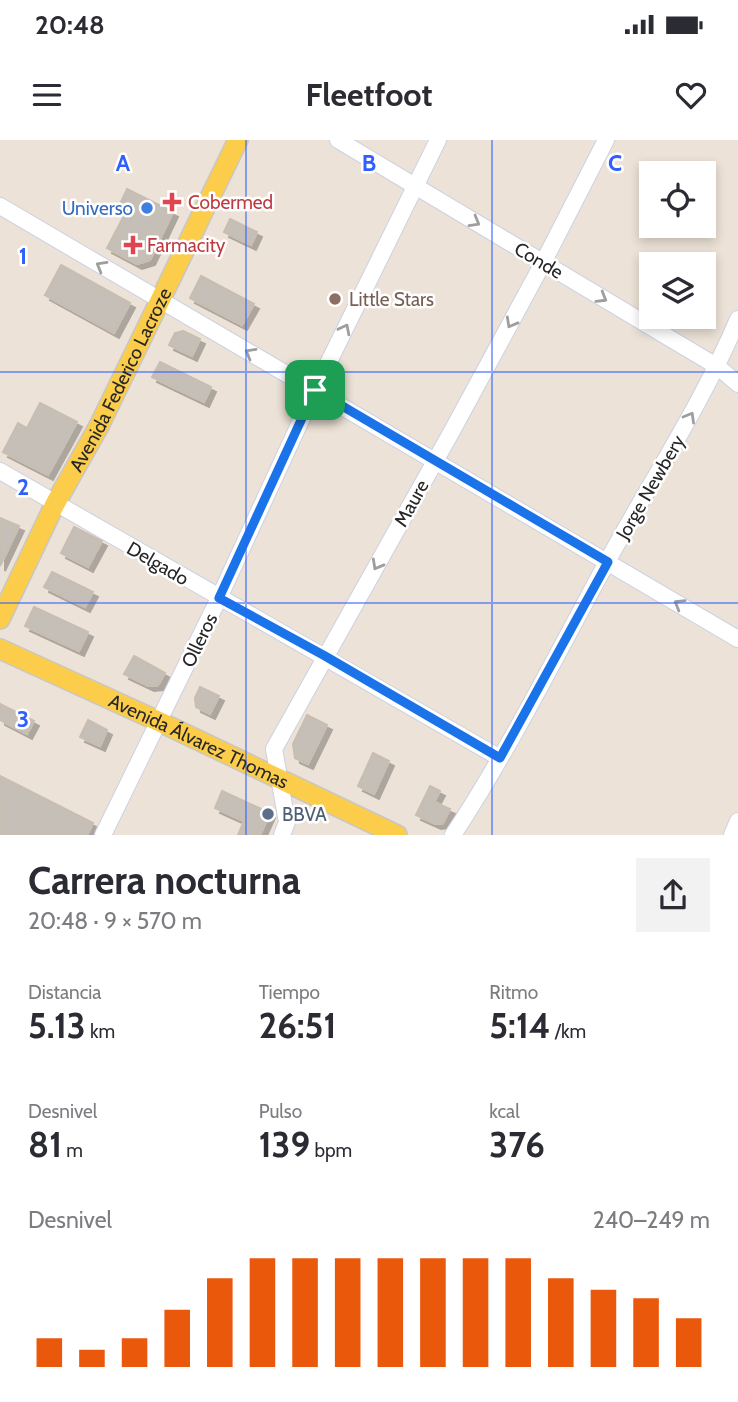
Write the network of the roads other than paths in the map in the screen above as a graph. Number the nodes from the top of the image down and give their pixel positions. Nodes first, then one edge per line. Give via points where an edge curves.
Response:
1 (238, 140) edge
2 (338, 140) edge
3 (438, 140) edge
4 (606, 140) edge
5 (416, 188) junction
6 (0, 206) edge
7 (543, 263) junction
8 (160, 300) junction
9 (738, 319) edge
10 (718, 367) junction
11 (738, 384) edge
12 (315, 390) junction
13 (435, 459) junction
14 (0, 471) edge
15 (55, 504) junction
16 (608, 562) junction
17 (219, 598) junction
18 (0, 619) edge
19 (738, 639) edge
20 (0, 649) edge
21 (325, 656) junction
22 (160, 722) junction
23 (500, 758) junction
24 (279, 779) junction
25 (738, 821) edge
26 (103, 835) edge
27 (282, 835) edge
28 (397, 835) edge
29 (453, 835) edge
30 (732, 835) edge

1 - 8 main road, Avenida Federico Lacroze
2 - 5 street, Conde
3 - 5 street, Olleros
4 - 7 street, Maure
5 -> 7 street, Conde
12 -> 5 street, Olleros
8 -> 6 street
7 -> 10 street, Conde
7 -> 13 street, Maure
12 -> 8 street
8 - 15 main road, Avenida Federico Lacroze
9 - 10 street, Jorge Newbery
10 - 11 street, Conde
16 -> 10 street, Jorge Newbery
12 - 13 street
12 - 17 street, Olleros
13 - 16 street
13 -> 21 street, Maure
14 - 15 street, Delgado
15 - 17 street, Delgado
15 - 18 main road, Avenida Federico Lacroze
19 -> 16 street
16 - 23 street, Jorge Newbery
17 - 21 street, Delgado
17 - 22 street, Olleros
20 - 22 main road, Avenida Álvarez Thomas
21 - 23 street, Delgado
21 - 24 street, Maure via 274,749
22 - 24 main road, Avenida Álvarez Thomas
22 - 26 street, Olleros
23 - 29 street, Jorge Newbery
24 - 27 street, Maure via 287,822
24 - 28 main road, Avenida Álvarez Thomas
25 - 30 street

